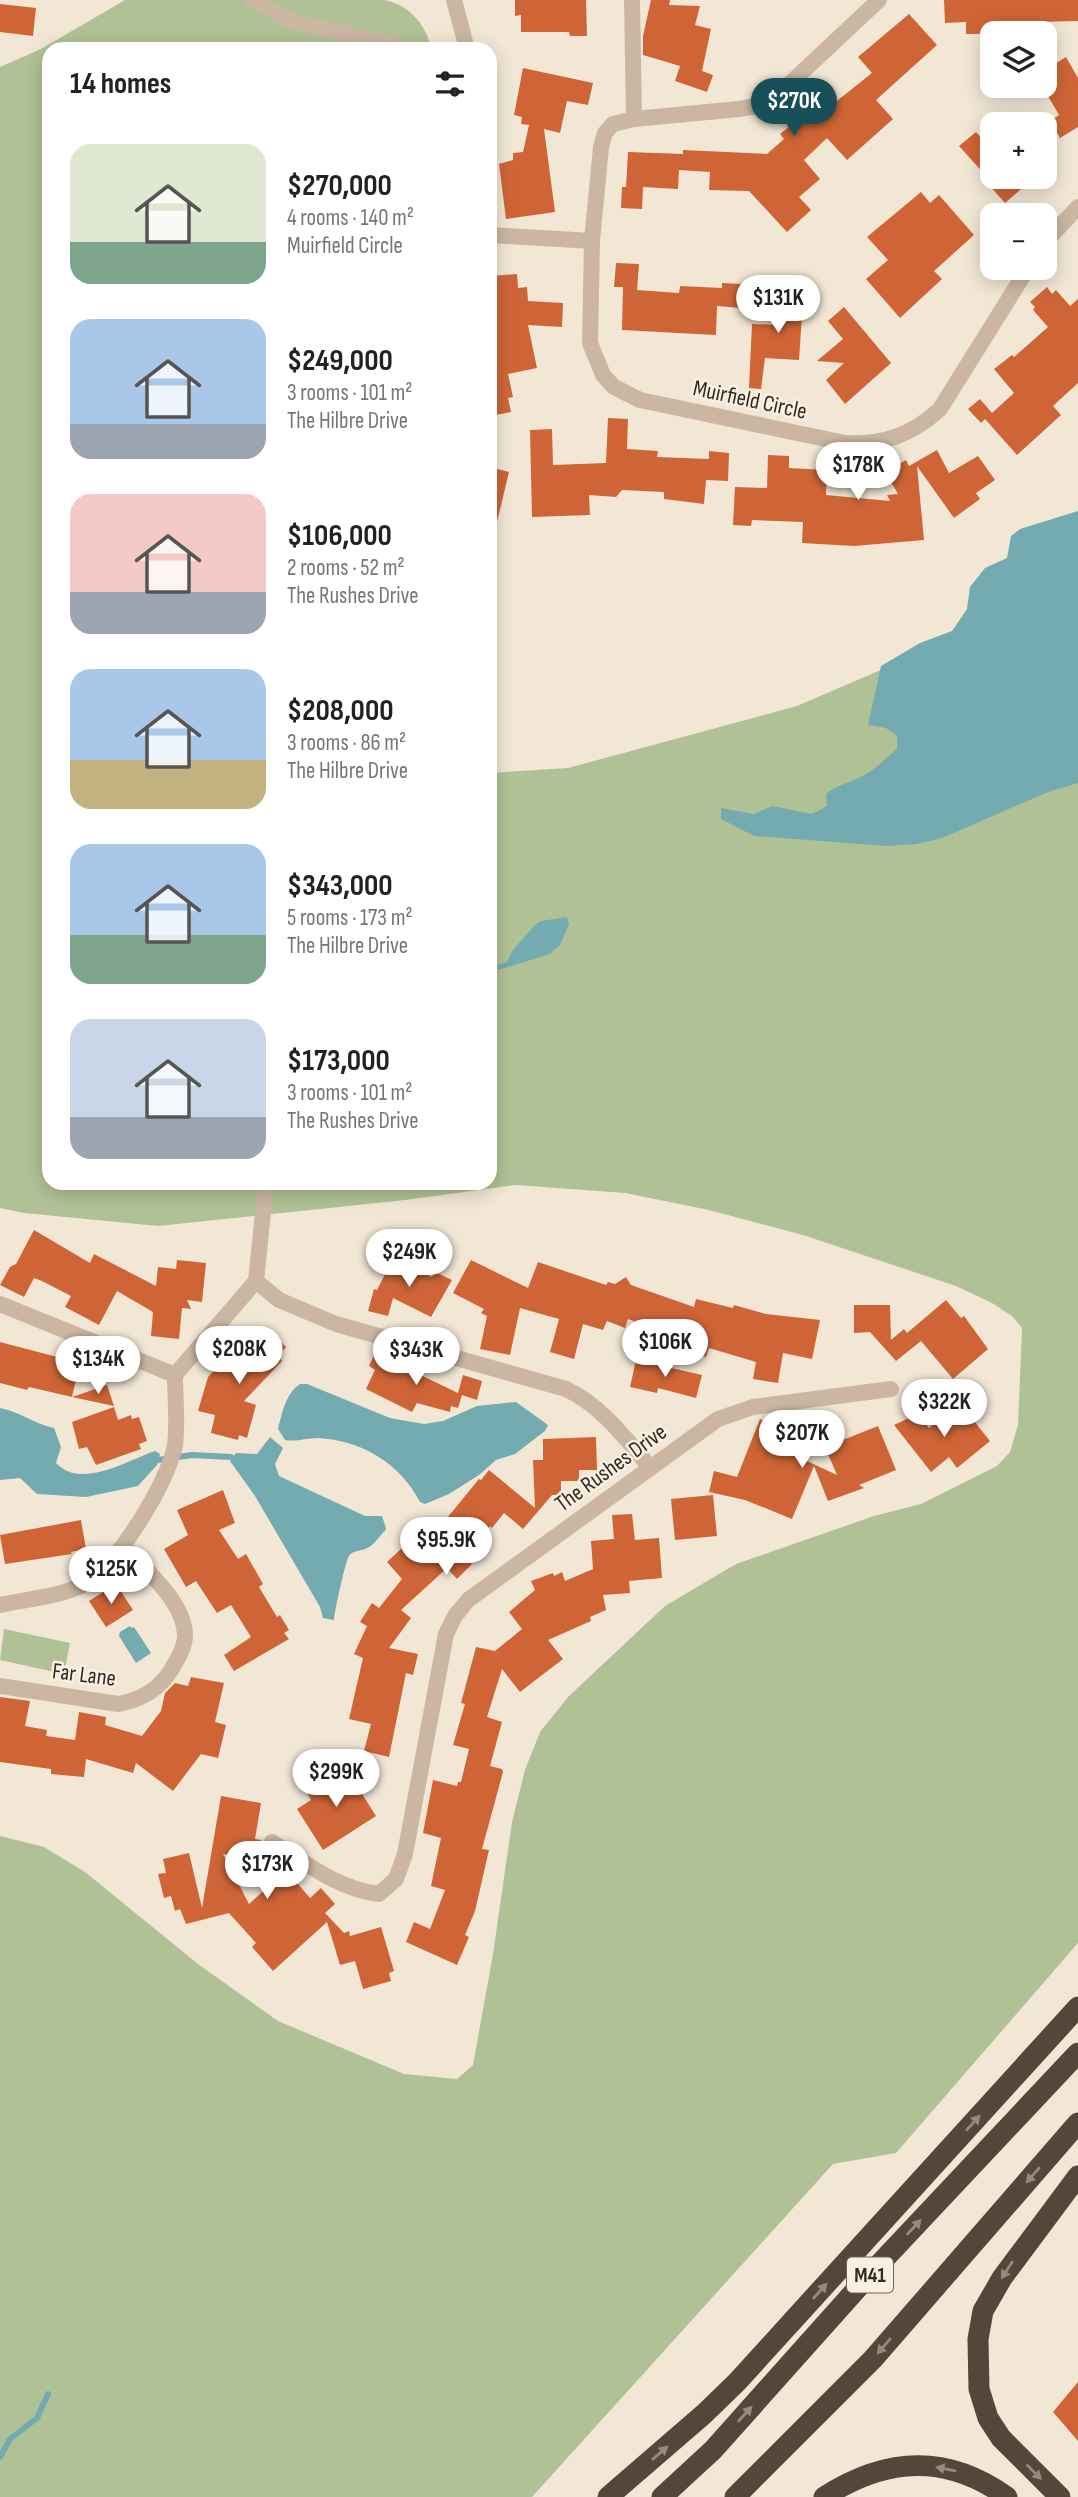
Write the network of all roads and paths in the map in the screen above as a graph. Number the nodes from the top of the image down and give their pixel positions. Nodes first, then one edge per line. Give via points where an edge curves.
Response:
1 (252, 0) edge
2 (454, 0) edge
3 (632, 0) edge
4 (879, 0) edge
5 (380, 42) edge
6 (465, 42) edge
7 (634, 119) junction
8 (1078, 208) edge
9 (1057, 230) edge
10 (497, 235) edge
11 (592, 241) junction
12 (1021, 280) edge
13 (265, 1190) edge
14 (256, 1281) junction
15 (0, 1304) edge
16 (175, 1375) junction
17 (891, 1389) dead end
18 (650, 1467) junction
19 (125, 1547) junction
20 (0, 1605) edge
21 (0, 1686) edge
22 (271, 1842) dead end
23 (1078, 2007) edge
24 (1078, 2053) edge
25 (1078, 2123) edge
26 (1078, 2176) edge
27 (608, 2497) edge
28 (663, 2497) edge
29 (736, 2497) edge
30 (824, 2497) edge
31 (1007, 2497) edge
32 (1060, 2497) edge

1 - 5 street via 291,21
2 - 6 street
3 - 7 street
4 - 7 street, Muirfield Circle via 782,90 756,106
7 - 11 street, Muirfield Circle via 613,124 605,134
8 - 9 street
10 - 11 street
11 - 12 street, Muirfield Circle via 590,343 599,367 614,387 640,400 845,443 891,439 923,424 940,409
13 - 14 street
14 - 16 street
14 - 18 street via 279,1300 336,1324 574,1393 597,1407
15 - 16 street
16 - 19 street via 175,1446 170,1465
17 - 18 street, The Rushes Drive via 733,1412
18 - 22 street, The Rushes Drive via 468,1600 455,1616 440,1655 405,1854 396,1879 379,1894 359,1891 331,1880
19 - 20 street via 84,1584
19 - 21 street, Far Lane via 181,1619 185,1637 168,1675 150,1693 118,1704
27 -> 23 highway via 737,2382
28 -> 24 highway, M41 via 713,2450
25 -> 29 highway, M41 via 873,2359
26 -> 32 highway via 1002,2278 983,2311 978,2339 979,2389 988,2418 1001,2438
31 -> 30 highway via 963,2473 912,2464 873,2472

